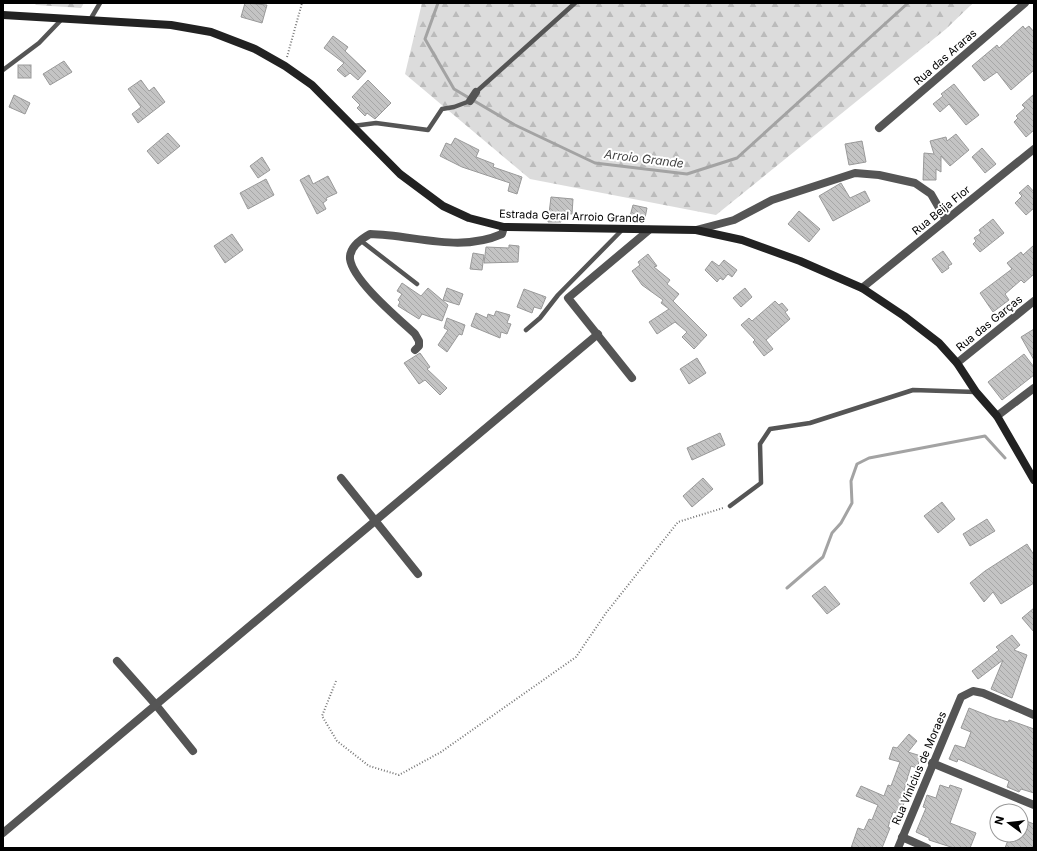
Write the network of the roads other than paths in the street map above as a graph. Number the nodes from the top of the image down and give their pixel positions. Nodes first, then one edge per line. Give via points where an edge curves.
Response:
1 (100, 3) edge
2 (575, 3) edge
3 (1025, 3) edge
4 (3, 15) edge
5 (62, 19) junction
6 (90, 20) junction
7 (3, 70) edge
8 (476, 92) joint
9 (470, 101) joint
10 (353, 126) junction
11 (880, 128) dead end
12 (1034, 149) edge
13 (946, 220) junction
14 (504, 227) junction
15 (622, 230) junction
16 (649, 230) junction
17 (696, 230) junction
18 (360, 240) junction
19 (417, 284) dead end
20 (862, 288) junction
21 (1034, 301) edge
22 (526, 330) dead end
23 (598, 334) junction
24 (415, 350) dead end
25 (957, 363) junction
26 (632, 378) dead end
27 (1034, 388) edge
28 (976, 392) junction
29 (997, 416) junction
30 (341, 478) dead end
31 (1034, 480) edge
32 (730, 506) road end
33 (376, 522) junction
34 (418, 574) dead end
35 (117, 661) dead end
36 (156, 705) junction
37 (1034, 714) edge
38 (193, 751) dead end
39 (932, 763) junction
40 (1034, 805) edge
41 (3, 833) edge
42 (902, 837) junction
43 (898, 848) edge
44 (927, 848) edge

1 - 6 lane
2 - 8 lane
3 - 11 street, Rua das Araras
4 - 5 main road, Estrada Geral Arroio Grande
5 - 6 main road, Estrada Geral Arroio Grande
5 - 7 lane via 39,43
6 - 10 main road, Estrada Geral Arroio Grande via 171,25 211,32 255,49 312,85
8 - 9 street
9 - 10 lane via 442,109 428,130 376,123
10 - 14 main road, Estrada Geral Arroio Grande via 400,174 443,206 470,218
12 - 13 street, Rua Beija Flor
13 - 17 street via 931,194 915,183 855,173 772,200 734,220
13 - 20 street, Rua Beija Flor
14 - 15 main road, Estrada Geral Arroio Grande
14 - 18 street via 502,234 479,242 457,244 382,234 370,234
15 - 16 main road, Estrada Geral Arroio Grande
15 - 22 lane
16 - 17 main road, Estrada Geral Arroio Grande
16 - 23 street via 568,298
17 - 20 main road, Estrada Geral Arroio Grande via 742,240 800,261
18 - 19 lane
18 - 24 street via 352,249 352,266 377,298 415,334 419,346
20 - 25 main road, Estrada Geral Arroio Grande via 939,343
21 - 25 street, Rua das Garças
23 - 26 street
23 - 33 street
25 - 28 main road, Estrada Geral Arroio Grande
27 - 29 street
28 - 29 main road, Estrada Geral Arroio Grande
28 - 32 lane via 913,390 810,423 770,429 760,444 761,483
29 - 31 main road, Estrada Geral Arroio Grande
30 - 33 street
33 - 34 street
33 - 36 street
35 - 36 street
36 - 38 street
36 - 41 street
37 - 39 street, Rua Vinícius de Moraes via 973,691 961,697
39 - 40 street
39 - 42 street, Rua Vinícius de Moraes
42 - 43 street, Rua Vinícius de Moraes
42 - 44 street

